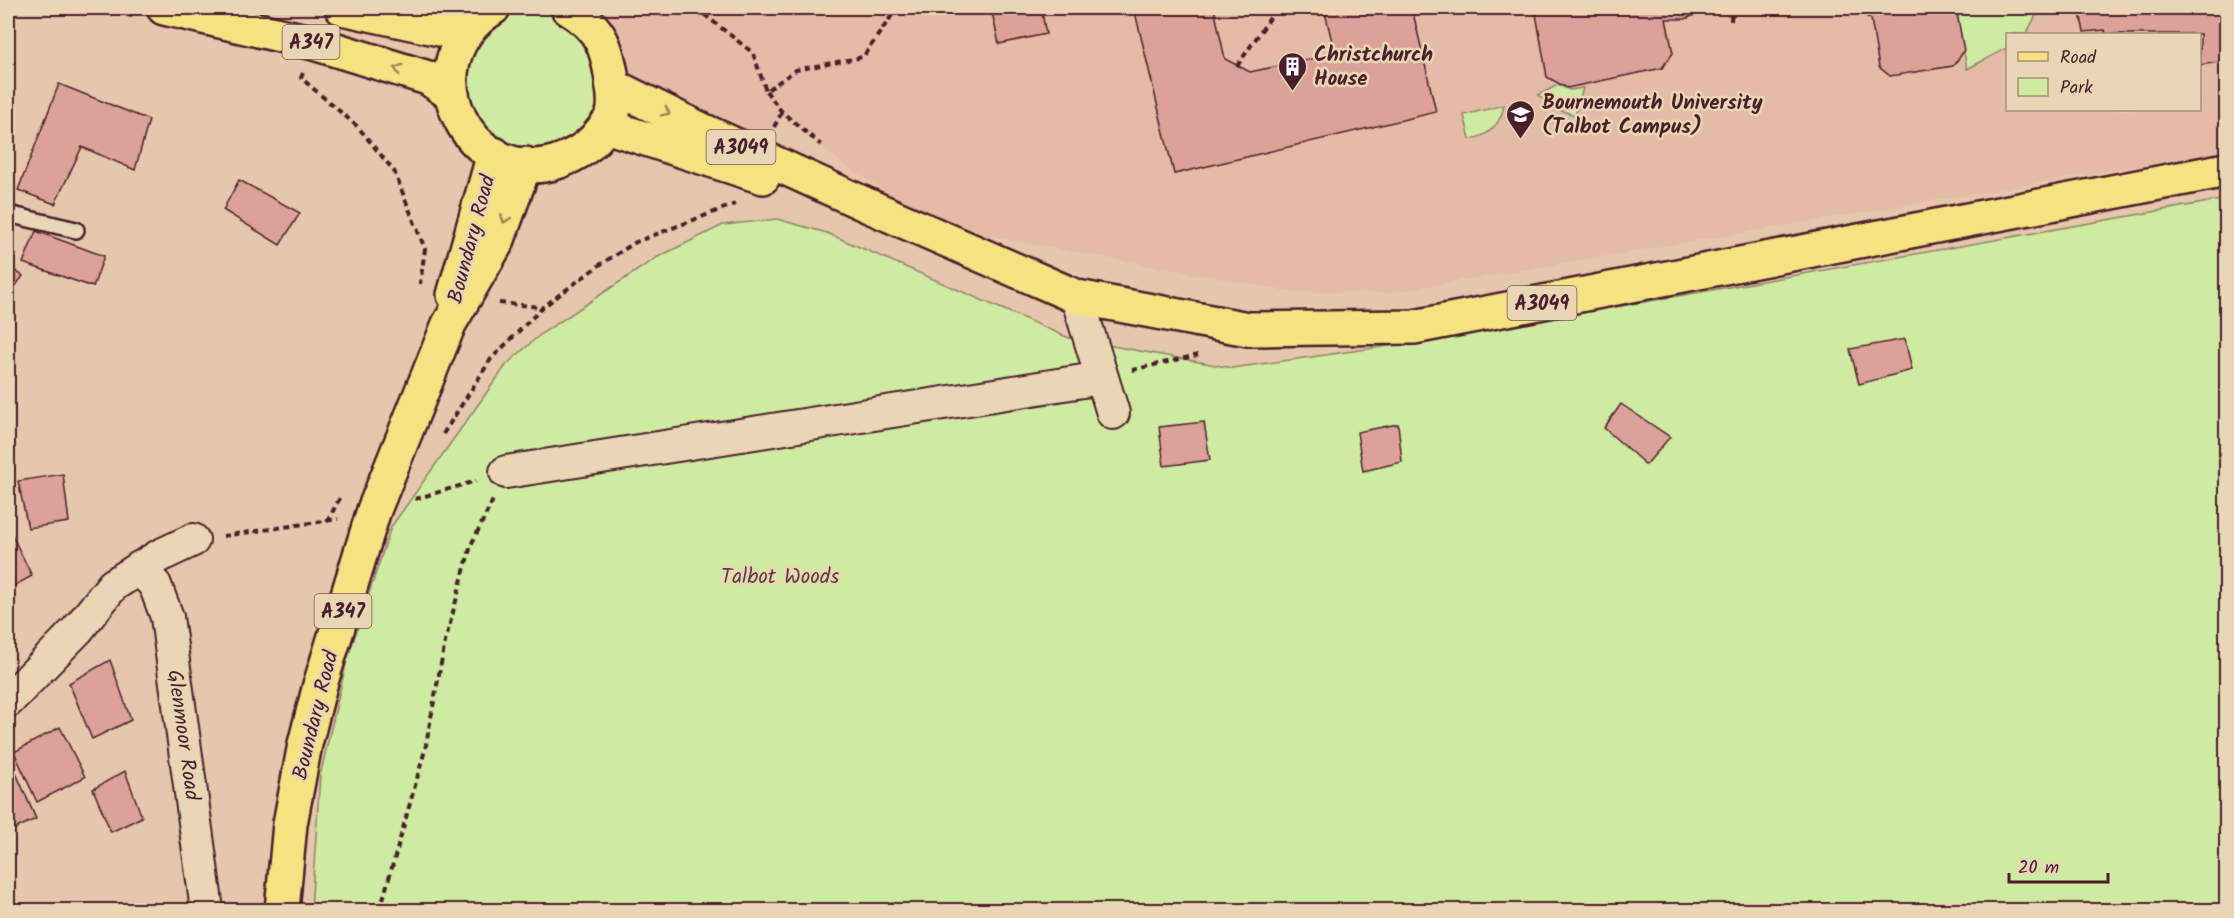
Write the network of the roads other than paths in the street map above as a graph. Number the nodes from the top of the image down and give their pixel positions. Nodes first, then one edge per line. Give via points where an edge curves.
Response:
1 (164, 8) edge
2 (342, 8) edge
3 (493, 8) edge
4 (568, 8) edge
5 (464, 34) junction
6 (613, 86) junction
7 (451, 94) junction
8 (606, 126) junction
9 (494, 154) junction
10 (525, 164) junction
11 (758, 165) junction
12 (2226, 170) edge
13 (8, 214) edge
14 (76, 230) dead end
15 (1077, 297) junction
16 (449, 324) junction
17 (1102, 378) junction
18 (1113, 413) dead end
19 (506, 472) road end
20 (193, 540) dead end
21 (139, 568) junction
22 (8, 701) edge
23 (207, 910) edge
24 (282, 910) edge

7 -> 1 main road, A347 via 428,78 314,42
2 - 5 main road, A347
3 - 5 main road via 478,17
4 - 6 main road via 596,30 607,49
5 - 7 main road via 453,59
6 - 8 main road via 616,104
6 -> 11 main road, A3049 via 702,130
7 - 9 main road via 467,131
8 - 10 main road via 591,144 569,157 540,165
8 - 11 main road, A3049
9 - 10 main road
9 - 16 main road, Boundary Road / A347 via 461,266
10 -> 16 main road, Boundary Road / A347 via 497,242
11 - 15 main road, A3049 via 869,206
12 - 15 main road, A3049 via 1414,327 1248,328
13 - 14 lane
15 - 17 street
16 - 24 main road, Boundary Road / A347 via 374,510 320,685 290,824
17 - 18 street
17 - 19 street
20 - 21 street
21 - 22 street via 113,585 78,629
21 - 23 street, Glenmoor Road via 155,585 167,618

